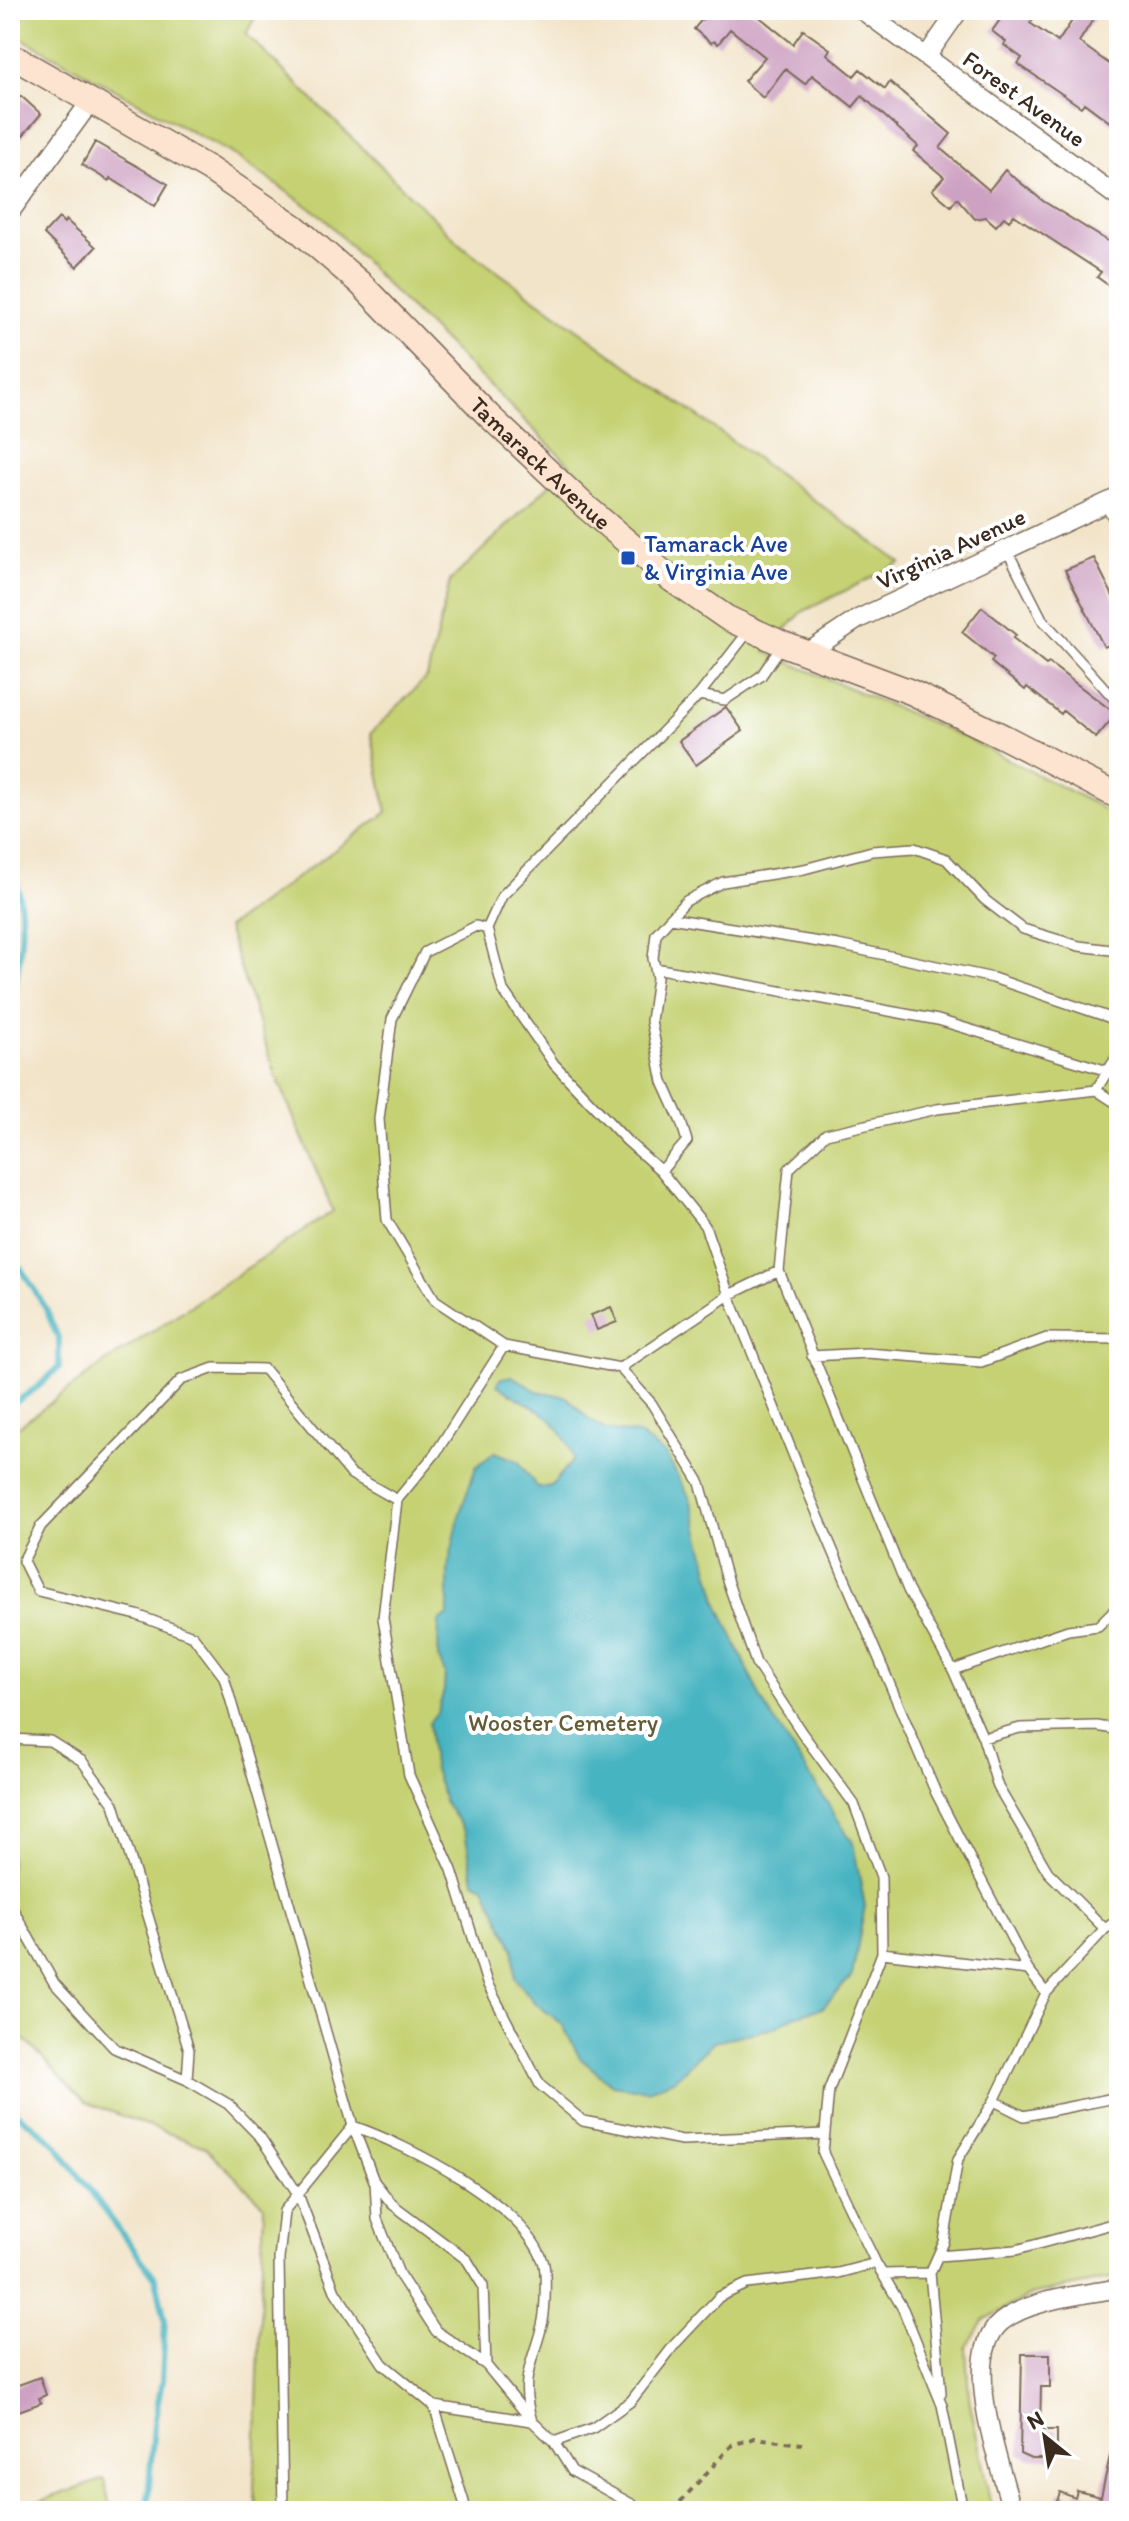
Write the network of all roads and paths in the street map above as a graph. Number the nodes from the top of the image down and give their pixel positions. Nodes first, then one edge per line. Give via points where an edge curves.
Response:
1 (862, 10) edge
2 (959, 10) edge
3 (10, 55) edge
4 (926, 57) junction
5 (91, 101) junction
6 (1119, 198) edge
7 (10, 212) edge
8 (1112, 500) edge
9 (1119, 529) edge
10 (1007, 550) junction
11 (750, 629) junction
12 (783, 644) junction
13 (807, 653) junction
14 (699, 695) junction
15 (1119, 704) edge
16 (1119, 797) edge
17 (670, 918) junction
18 (487, 929) junction
19 (1119, 951) edge
20 (655, 968) junction
21 (1119, 1024) edge
22 (1119, 1053) edge
23 (1108, 1071) junction
24 (1096, 1090) junction
25 (1119, 1105) edge
26 (661, 1171) junction
27 (779, 1271) junction
28 (729, 1295) junction
29 (1119, 1339) edge
30 (504, 1346) junction
31 (812, 1356) junction
32 (620, 1368) junction
33 (397, 1500) junction
34 (1119, 1605) edge
35 (953, 1670) junction
36 (1119, 1730) edge
37 (983, 1738) junction
38 (10, 1739) edge
39 (10, 1904) edge
40 (1119, 1919) edge
41 (1105, 1929) junction
42 (882, 1953) junction
43 (1028, 1970) junction
44 (1046, 1993) junction
45 (187, 2080) junction
46 (1119, 2097) edge
47 (994, 2101) junction
48 (353, 2126) junction
49 (825, 2134) junction
50 (374, 2181) junction
51 (298, 2194) junction
52 (1119, 2222) edge
53 (938, 2256) junction
54 (876, 2263) junction
55 (930, 2273) junction
56 (883, 2274) junction
57 (1119, 2288) edge
58 (486, 2365) junction
59 (942, 2405) junction
60 (434, 2406) junction
61 (532, 2421) junction
62 (554, 2442) junction
63 (802, 2444) dead end
64 (283, 2511) edge
65 (464, 2511) edge
66 (644, 2511) edge
67 (672, 2511) edge
68 (963, 2511) edge
69 (1012, 2511) edge

1 - 4 street, Forest Avenue
2 - 4 street
3 - 5 street, Tamarack Avenue
4 - 6 street, Forest Avenue
5 - 7 street
5 - 11 street, Tamarack Avenue via 209,169 295,227 360,283 585,506 672,580
8 - 9 lane
8 - 10 street, Virginia Avenue
10 - 13 street, Virginia Avenue via 858,619
10 - 15 lane via 1042,619
11 - 12 street, Tamarack Avenue
11 - 14 lane
12 - 13 street, Tamarack Avenue
12 - 14 lane via 761,676 725,700
13 - 16 street, Tamarack Avenue via 911,692
14 - 18 lane via 502,896
17 - 19 lane via 686,901 723,882 872,851 914,848 946,859 985,900 1023,929 1079,946
17 - 20 lane via 656,934
17 - 21 lane via 838,945 993,978
18 - 26 lane via 503,990 554,1064
18 - 30 lane via 476,926 425,952 392,1019 379,1119 387,1220 435,1300
20 - 23 lane via 938,1020
20 - 26 lane via 651,1021 663,1082 687,1141
22 - 23 lane
23 - 24 lane
24 - 25 lane
24 - 27 lane via 937,1109 826,1134 789,1169
26 - 28 lane via 705,1226
27 - 28 lane
27 - 31 lane
28 - 32 lane
28 - 43 lane via 936,1793
29 - 31 lane via 1047,1338 981,1362 867,1353
30 - 32 lane
30 - 33 lane via 435,1454
31 - 35 lane via 908,1590
32 - 42 lane via 652,1404 700,1483 756,1663 854,1804 881,1877
33 - 48 lane via 351,1474 264,1369 214,1368 181,1380 41,1526 23,1561 38,1591 137,1615 193,1636 224,1677
33 - 49 lane via 383,1618 409,1775 452,1870 487,1983 540,2085 583,2121 682,2140
34 - 35 lane via 1098,1626 1068,1630
35 - 37 lane
36 - 37 lane via 1020,1728
37 - 41 lane via 998,1787 1048,1872
38 - 45 lane via 50,1741 82,1761 114,1804 189,2050
39 - 45 lane via 54,1983 114,2048
40 - 41 lane
41 - 44 lane
42 - 43 lane
42 - 49 lane via 829,2090
43 - 44 lane
44 - 47 lane
45 - 51 lane via 228,2104 260,2137
46 - 47 lane via 1024,2116
47 - 53 lane via 958,2159
48 - 50 lane
48 - 51 lane
48 - 61 lane via 460,2177 526,2230 544,2263 543,2319 526,2372 525,2401
49 - 54 lane via 823,2153
50 - 58 lane via 377,2219 399,2274 436,2331
50 - 58 lane via 392,2204 467,2260 483,2286
51 - 60 lane via 335,2291 383,2364
51 - 64 lane via 284,2211 279,2259
52 - 53 lane via 1016,2250
53 - 55 lane
54 - 56 lane
54 - 62 lane via 747,2284 719,2297 631,2401 593,2428
55 - 56 lane
55 - 59 lane
56 - 59 lane
57 - 69 street via 1035,2305 1001,2323 985,2345 986,2406
58 - 61 lane
59 - 68 lane
60 - 61 lane
60 - 65 lane
61 - 62 lane
62 - 66 lane via 572,2471
63 - 67 path via 755,2438 732,2445

